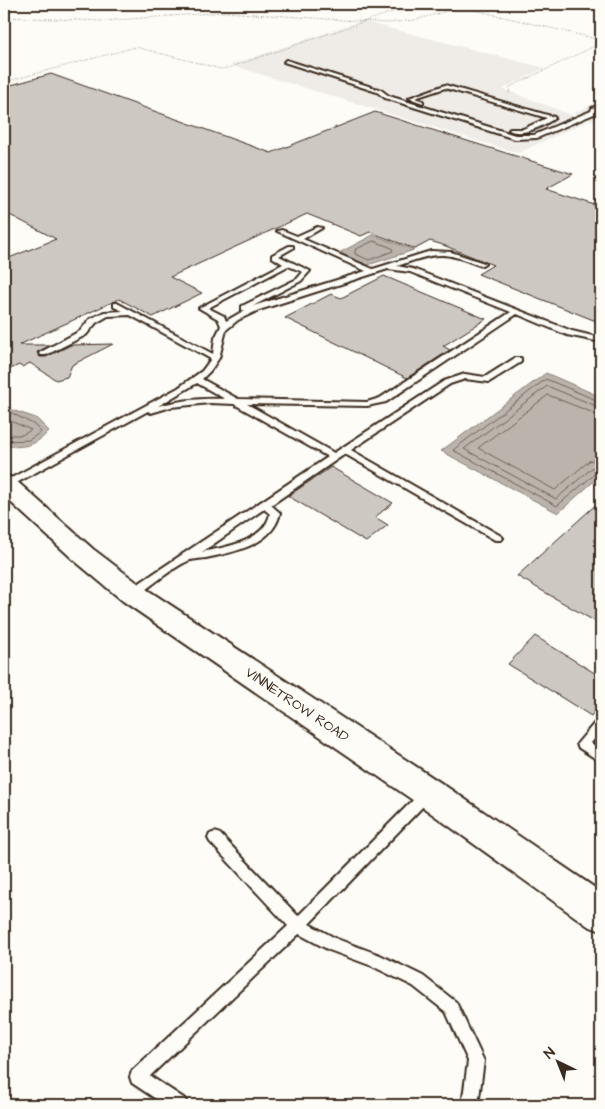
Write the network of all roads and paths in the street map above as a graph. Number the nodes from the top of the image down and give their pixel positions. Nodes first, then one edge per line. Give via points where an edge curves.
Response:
1 (416, 4) edge
2 (450, 4) edge
3 (472, 4) edge
4 (463, 7) junction
5 (4, 17) edge
6 (362, 22) junction
7 (601, 40) edge
8 (601, 43) edge
9 (286, 62) dead end
10 (4, 82) edge
11 (517, 96) dead end
12 (601, 106) edge
13 (443, 109) junction
14 (436, 112) junction
15 (594, 112) junction
16 (601, 116) edge
17 (482, 121) junction
18 (474, 124) junction
19 (492, 130) junction
20 (482, 134) dead end
21 (319, 228) dead end
22 (280, 231) dead end
23 (297, 239) junction
24 (291, 247) dead end
25 (288, 264) junction
26 (482, 264) dead end
27 (384, 267) junction
28 (371, 271) junction
29 (117, 305) dead end
30 (517, 311) junction
31 (131, 313) junction
32 (237, 317) junction
33 (225, 326) junction
34 (601, 340) edge
35 (43, 353) dead end
36 (215, 358) junction
37 (518, 360) dead end
38 (196, 379) junction
39 (233, 401) junction
40 (136, 414) junction
41 (346, 450) junction
42 (335, 457) junction
43 (5, 484) edge
44 (265, 505) junction
45 (498, 538) dead end
46 (186, 558) junction
47 (132, 594) junction
48 (601, 723) edge
49 (601, 757) edge
50 (428, 793) junction
51 (214, 838) dead end
52 (601, 913) edge
53 (298, 926) junction
54 (179, 1105) edge
55 (470, 1105) edge

1 - 6 path
2 - 4 path
3 - 4 path
4 - 6 path via 406,22
4 - 7 path
5 - 6 path via 103,21 224,12
6 - 10 path via 228,68 136,48
8 - 11 path via 510,88 508,93
9 - 14 lane
12 - 15 lane
13 - 14 lane
13 - 17 lane
13 - 17 lane via 411,98 445,86 552,118 521,132
14 - 18 lane
15 - 16 lane
15 - 19 lane via 532,138
17 - 18 lane
18 - 19 lane
19 - 20 lane
21 - 23 lane
22 - 23 lane
23 - 28 lane
24 - 25 lane via 274,256
25 - 32 lane via 307,271 299,280 246,306
25 - 33 lane via 203,308 221,318
26 - 27 lane via 455,253 443,252
27 - 28 lane
27 - 30 lane via 411,270
28 - 32 lane
29 - 31 lane
30 - 34 lane via 570,333
30 - 39 lane via 383,400 367,404
31 - 35 lane via 107,314 93,321 83,333
31 - 36 lane
32 - 33 lane
33 - 36 lane
36 - 38 lane
37 - 41 lane via 486,380 473,375 455,378
38 - 39 lane
38 - 40 lane
39 - 40 lane via 171,405
39 - 42 lane
40 - 43 lane
41 - 42 lane
41 - 45 lane
42 - 44 lane
43 - 47 street, VINNETROW ROAD
44 - 46 lane
44 - 46 lane via 275,513 275,521 267,531 253,540
46 - 47 lane
47 - 50 street, VINNETROW ROAD
48 - 49 lane via 582,744
50 - 52 street, VINNETROW ROAD
50 - 53 lane
51 - 53 lane
53 - 54 lane via 138,1077
53 - 55 lane via 418,981 451,1007 476,1061

